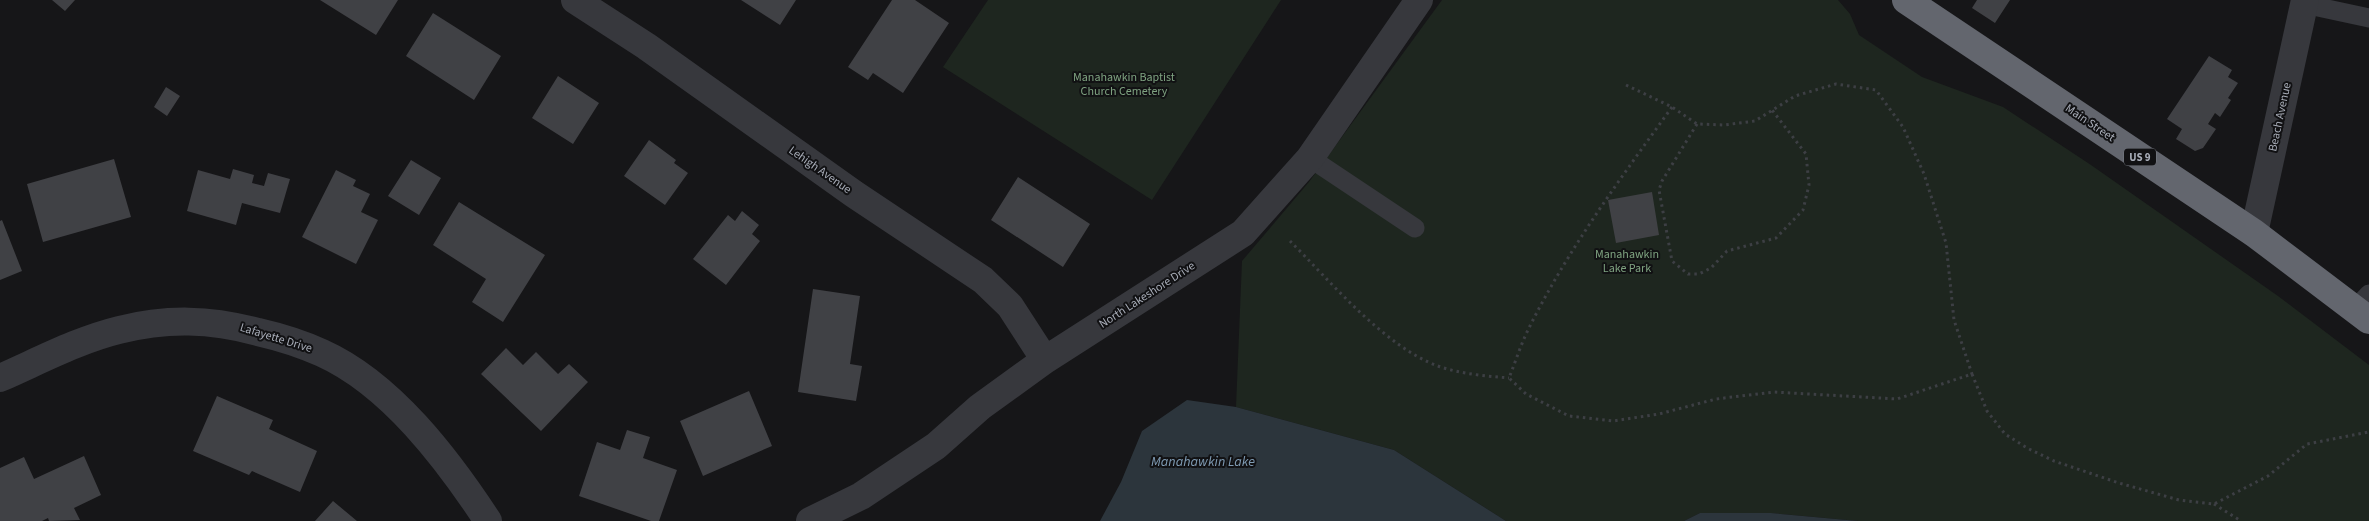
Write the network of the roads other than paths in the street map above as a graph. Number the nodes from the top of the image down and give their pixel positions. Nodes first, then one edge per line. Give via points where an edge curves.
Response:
1 (575, 0) edge
2 (1419, 0) edge
3 (1906, 0) edge
4 (2304, 2) edge
5 (2369, 18) edge
6 (1310, 158) junction
7 (1415, 228) dead end
8 (2254, 233) junction
9 (2364, 308) edge
10 (1045, 360) junction
11 (0, 378) edge
12 (488, 521) edge
13 (810, 521) edge

1 - 10 street, Lehigh Avenue via 983,280 1010,306
2 - 6 street, North Lakeshore Drive
3 - 8 highway, Main Street / US 9
4 - 5 lane
4 - 8 street, Beach Avenue
6 - 7 lane
6 - 10 street, North Lakeshore Drive via 1243,233
8 - 9 highway, Main Street / US 9
10 - 13 street, North Lakeshore Drive via 980,407 936,446 861,496
11 - 12 street, Lafayette Drive via 119,330 165,322 201,321 284,338 359,374 389,399 467,488

